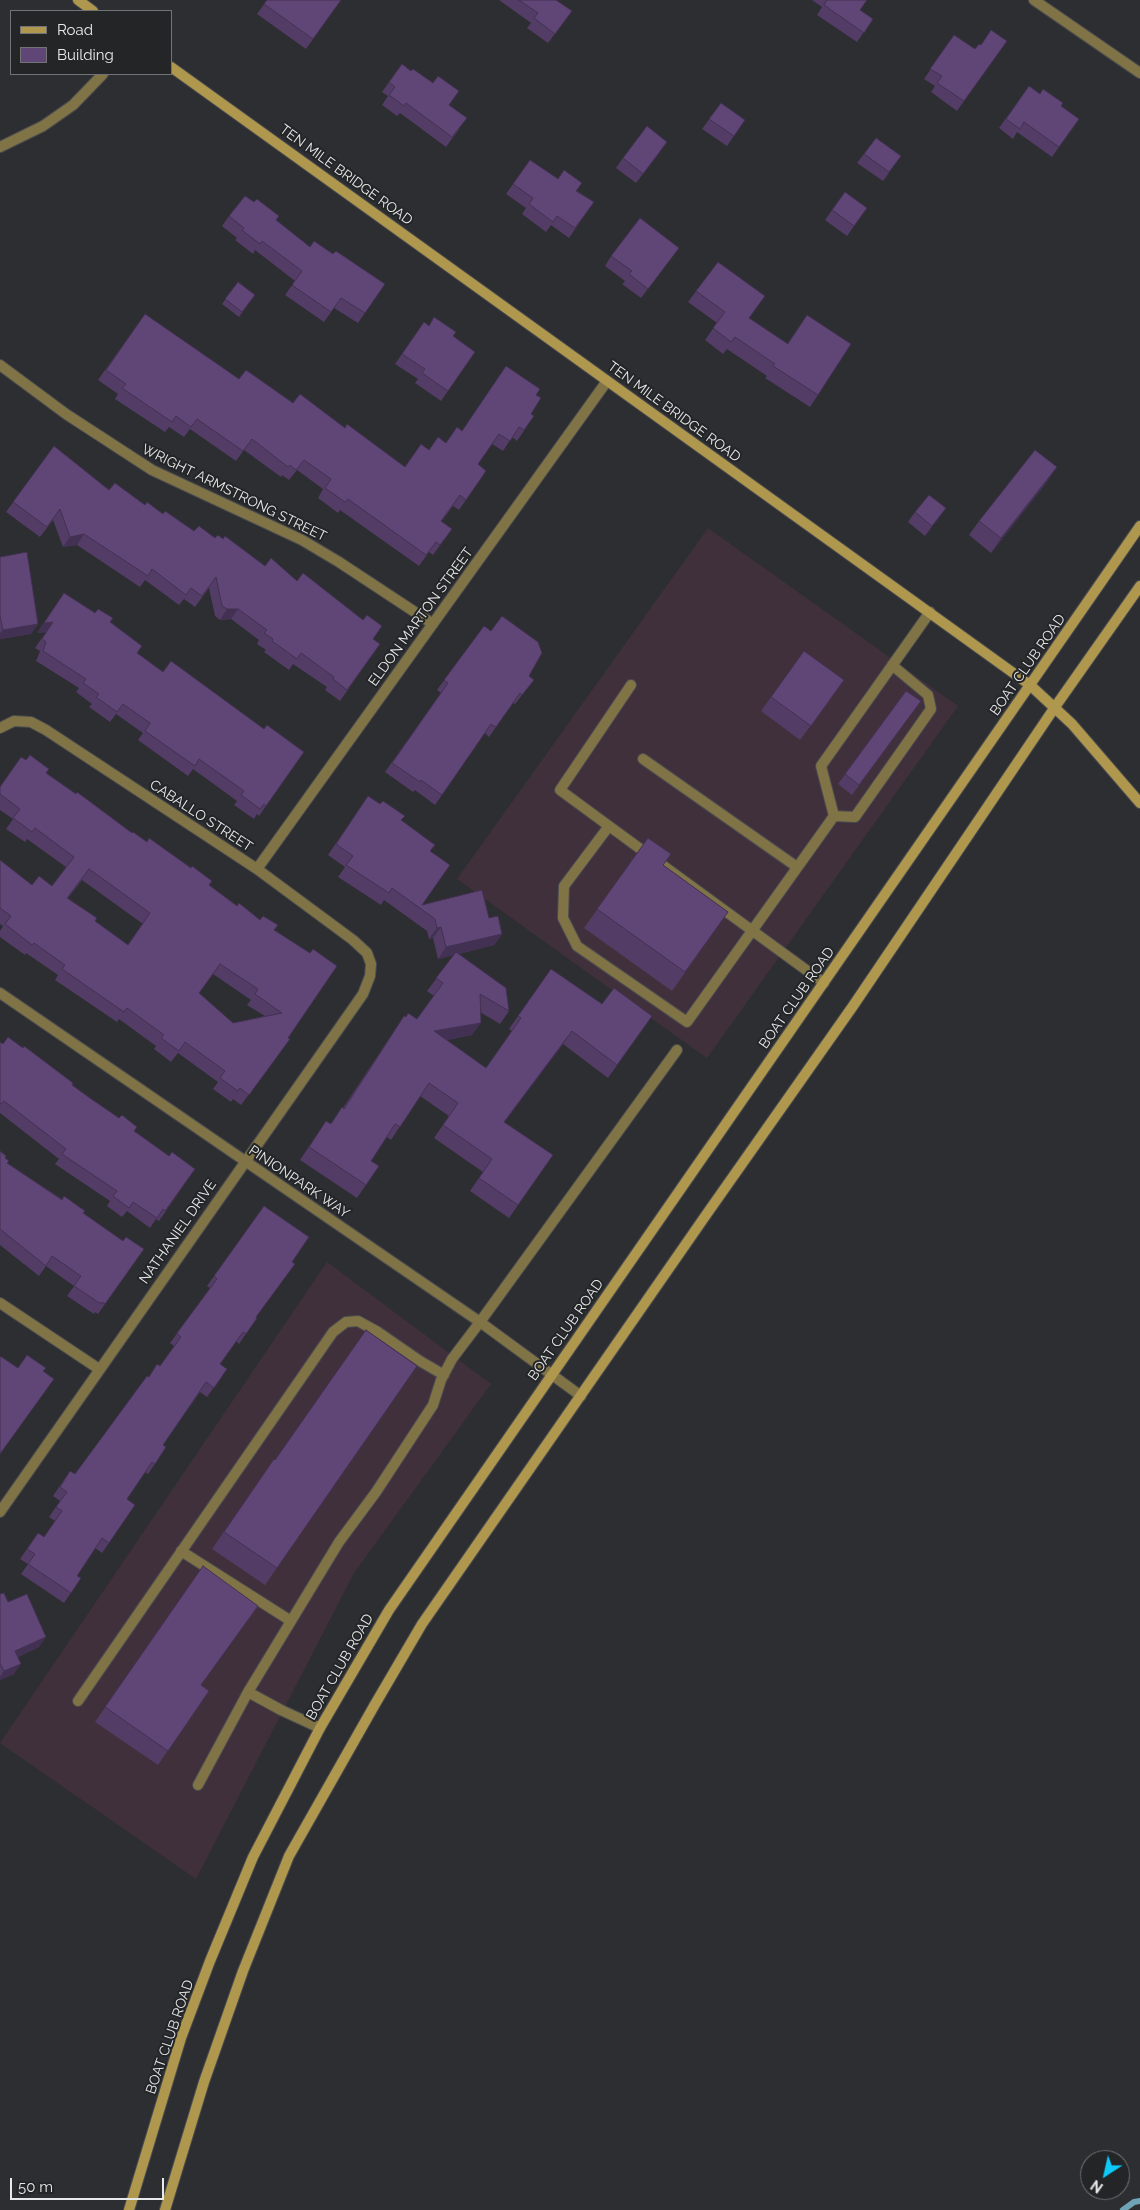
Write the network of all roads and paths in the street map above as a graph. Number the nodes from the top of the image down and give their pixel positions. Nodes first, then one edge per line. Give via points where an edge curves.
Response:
1 (78, 0) edge
2 (1034, 0) edge
3 (92, 10) edge
4 (172, 68) edge
5 (1140, 73) edge
6 (102, 75) edge
7 (0, 147) edge
8 (0, 365) edge
9 (607, 381) junction
10 (1140, 526) edge
11 (1140, 586) edge
12 (930, 612) junction
13 (433, 624) junction
14 (892, 666) junction
15 (631, 685) dead end
16 (1030, 685) junction
17 (1056, 707) junction
18 (0, 728) edge
19 (643, 759) dead end
20 (1140, 803) edge
21 (834, 816) junction
22 (609, 826) junction
23 (797, 867) junction
24 (257, 869) junction
25 (752, 929) junction
26 (371, 964) joint
27 (824, 983) junction
28 (0, 993) edge
29 (677, 1050) dead end
30 (244, 1161) junction
31 (0, 1303) edge
32 (480, 1322) junction
33 (99, 1369) junction
34 (552, 1374) junction
35 (444, 1375) junction
36 (582, 1396) junction
37 (0, 1512) edge
38 (181, 1551) junction
39 (291, 1621) junction
40 (248, 1692) junction
41 (78, 1701) dead end
42 (320, 1728) junction
43 (198, 1785) dead end
44 (128, 2210) edge
45 (165, 2210) edge

1 - 3 main road
2 - 5 street
4 - 9 main road, TEN MILE BRIDGE ROAD
6 - 7 street via 73,105 43,126
8 - 13 street, WRIGHT ARMSTRONG STREET via 66,414 152,470 302,540
9 - 12 main road, TEN MILE BRIDGE ROAD
9 - 13 street, ELDON MARTON STREET
10 - 16 main road, BOAT CLUB ROAD
11 - 17 main road
12 - 14 street
12 - 16 main road, TEN MILE BRIDGE ROAD
13 - 24 street, ELDON MARTON STREET
14 - 21 street via 821,766
14 - 21 street via 928,695 931,709 855,817
15 - 22 street via 560,790
16 - 17 main road, TEN MILE BRIDGE ROAD
16 - 27 main road, BOAT CLUB ROAD
17 - 20 main road, TEN MILE BRIDGE ROAD
17 - 36 main road
18 - 24 street, CABALLO STREET via 14,721 31,722 46,730
19 - 23 street
21 - 23 street
22 - 25 street
22 - 25 street via 564,886 563,918 577,946 687,1022
23 - 25 street
24 - 26 street, CABALLO STREET via 353,940 367,953
25 - 27 street
26 - 30 street, NATHANIEL DRIVE via 363,994
27 - 34 main road, BOAT CLUB ROAD
28 - 30 street, PINIONPARK WAY
29 - 32 street
30 - 32 street, PINIONPARK WAY
30 - 33 street, NATHANIEL DRIVE
31 - 33 street
32 - 34 street, PINIONPARK WAY
32 - 35 street via 452,1358
33 - 37 street, NATHANIEL DRIVE
34 - 36 street, PINIONPARK WAY
34 - 42 main road, BOAT CLUB ROAD via 389,1610
35 - 38 street via 378,1332 358,1322 346,1322 333,1332
35 - 39 street via 433,1406 339,1542
36 - 45 main road via 422,1624 289,1856 204,2082
38 - 39 street
38 - 41 street
39 - 40 street
40 - 42 street
40 - 43 street
42 - 44 main road, BOAT CLUB ROAD via 253,1857 210,1961 181,2038

